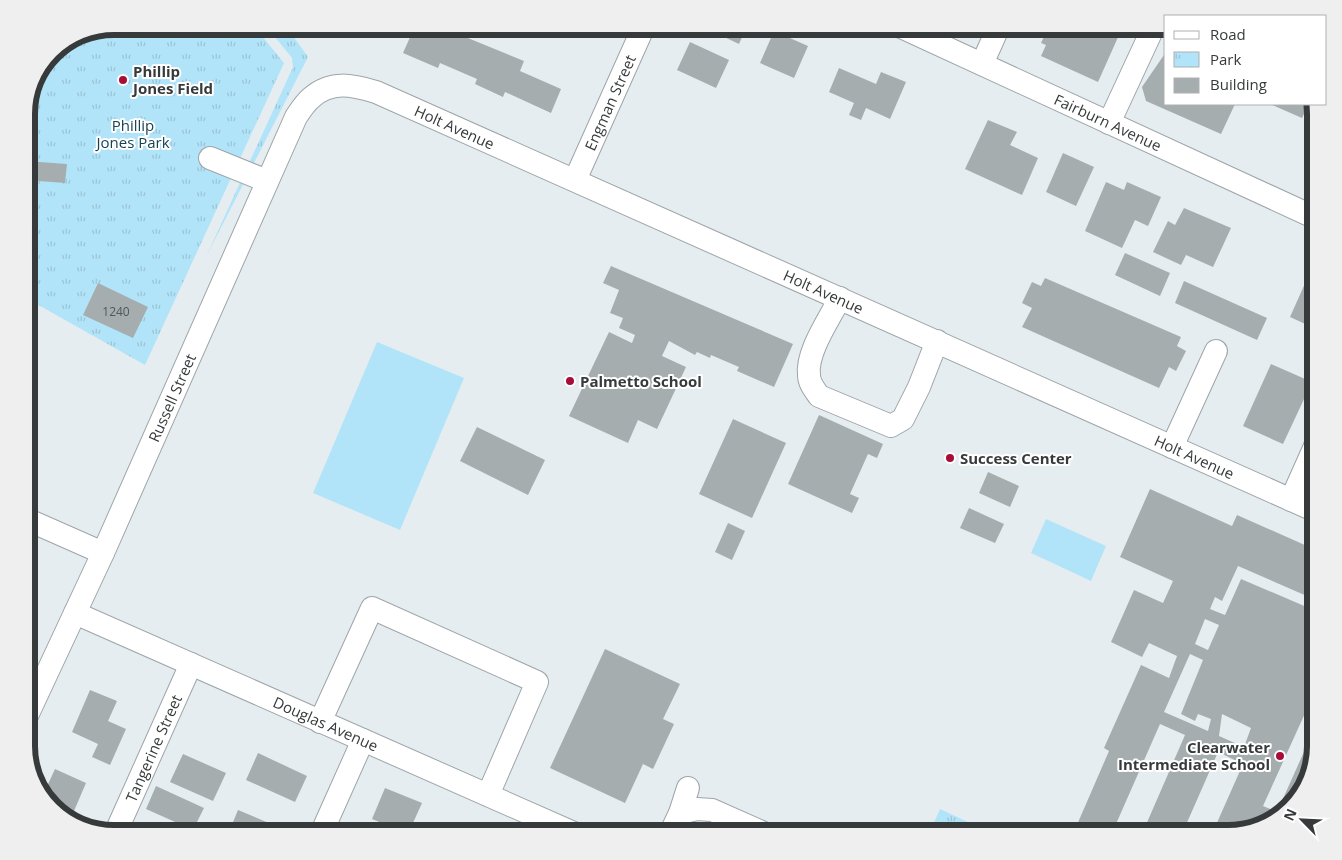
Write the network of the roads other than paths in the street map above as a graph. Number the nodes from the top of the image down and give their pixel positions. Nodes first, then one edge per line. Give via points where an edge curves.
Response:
1 (640, 35) edge
2 (919, 35) edge
3 (995, 35) edge
4 (1150, 35) edge
5 (982, 64) junction
6 (330, 87) joint
7 (1110, 123) junction
8 (210, 158) dead end
9 (576, 180) junction
10 (267, 182) junction
11 (1307, 214) edge
12 (840, 298) junction
13 (937, 342) junction
14 (1216, 351) dead end
15 (1172, 447) junction
16 (1307, 464) edge
17 (1291, 500) junction
18 (1307, 507) edge
19 (35, 522) edge
20 (102, 552) junction
21 (75, 613) junction
22 (191, 664) junction
23 (35, 699) edge
24 (320, 722) junction
25 (363, 740) junction
26 (688, 788) dead end
27 (488, 795) junction
28 (680, 813) junction
29 (119, 825) edge
30 (325, 825) edge
31 (540, 825) edge
32 (674, 825) edge
33 (746, 825) edge

1 - 9 street, Engman Street
2 - 5 street, Fairburn Avenue
3 - 5 street
4 - 7 street
5 - 7 street, Fairburn Avenue
6 - 9 street, Holt Avenue via 351,85 376,92
6 - 10 street, Russell Street via 310,98 296,117
7 - 11 street, Fairburn Avenue
8 - 10 street
9 - 12 street, Holt Avenue
10 - 20 street, Russell Street
12 - 13 street, Holt Avenue
12 - 13 street via 810,361 808,374 819,396 891,426 903,419
13 - 15 street, Holt Avenue
14 - 15 street
15 - 17 street, Holt Avenue
16 - 17 street
17 - 18 street, Holt Avenue
19 - 20 street
20 - 21 street, Russell Street
21 - 22 street, Douglas Avenue
21 - 23 street, Russell Street
22 - 24 street, Douglas Avenue
22 - 29 street, Tangerine Street
24 - 25 street, Douglas Avenue
24 - 27 street via 372,608 537,682
25 - 27 street, Douglas Avenue
25 - 30 street
26 - 28 street
27 - 31 street, Douglas Avenue
28 - 32 street
28 - 33 street via 712,810

